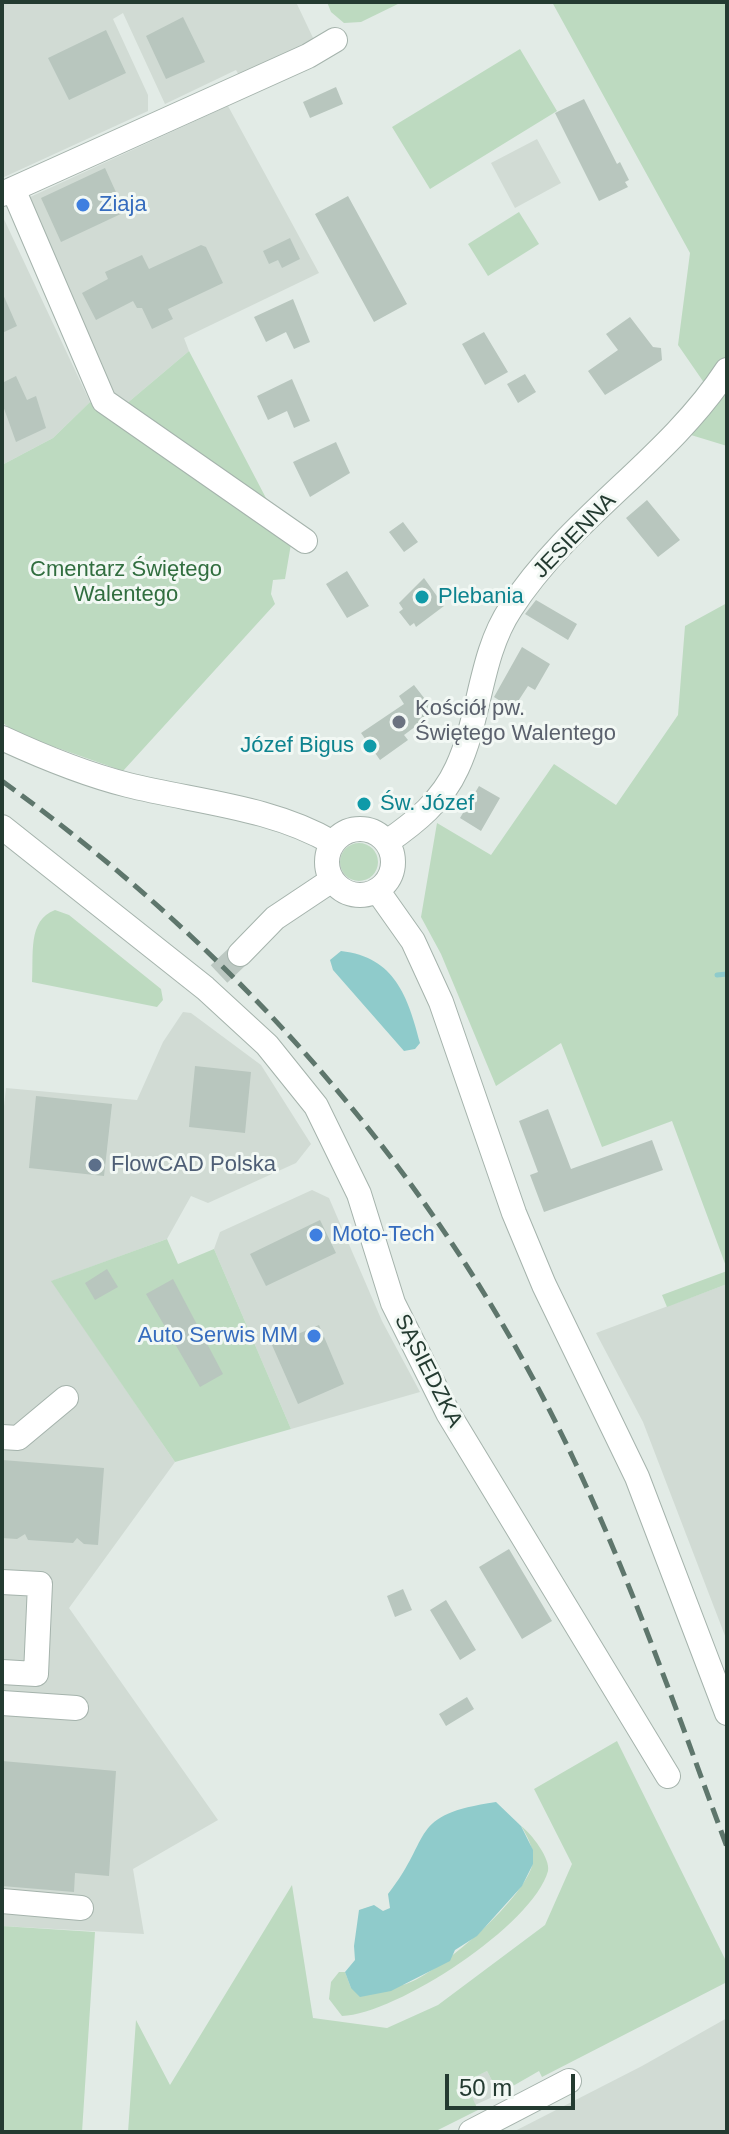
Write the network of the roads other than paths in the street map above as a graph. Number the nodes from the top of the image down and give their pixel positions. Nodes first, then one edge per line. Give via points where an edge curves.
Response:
1 (335, 40) dead end
2 (7, 192) edge
3 (727, 370) edge
4 (305, 541) dead end
5 (2, 738) edge
6 (2, 827) edge
7 (387, 842) junction
8 (333, 843) junction
9 (332, 880) junction
10 (377, 890) junction
11 (240, 954) tunnel mouth
12 (66, 1398) dead end
13 (2, 1437) edge
14 (2, 1582) edge
15 (2, 1672) edge
16 (2, 1703) edge
17 (76, 1708) dead end
18 (727, 1713) edge
19 (668, 1776) dead end
20 (2, 1901) edge
21 (81, 1908) dead end
22 (569, 2081) dead end
23 (471, 2132) edge

1 - 2 street
2 - 4 street via 104,401
3 - 7 street, JESIENNA via 701,410 575,530 510,609 484,673 457,769 420,819
5 - 8 street via 82,772 272,817
6 - 19 street, SĄSIEDZKA via 212,981 316,1106 359,1194 393,1303 448,1413
7 - 8 street via 360,829 349,830
7 - 10 street via 393,863 386,883
8 - 9 street via 327,861
9 - 10 street via 348,893
9 - 11 street via 275,918
10 - 18 street via 413,941 441,1002 514,1213 637,1477
12 - 13 street via 18,1438
14 - 15 street via 40,1584 36,1674
16 - 17 street
20 - 21 street
22 - 23 street

